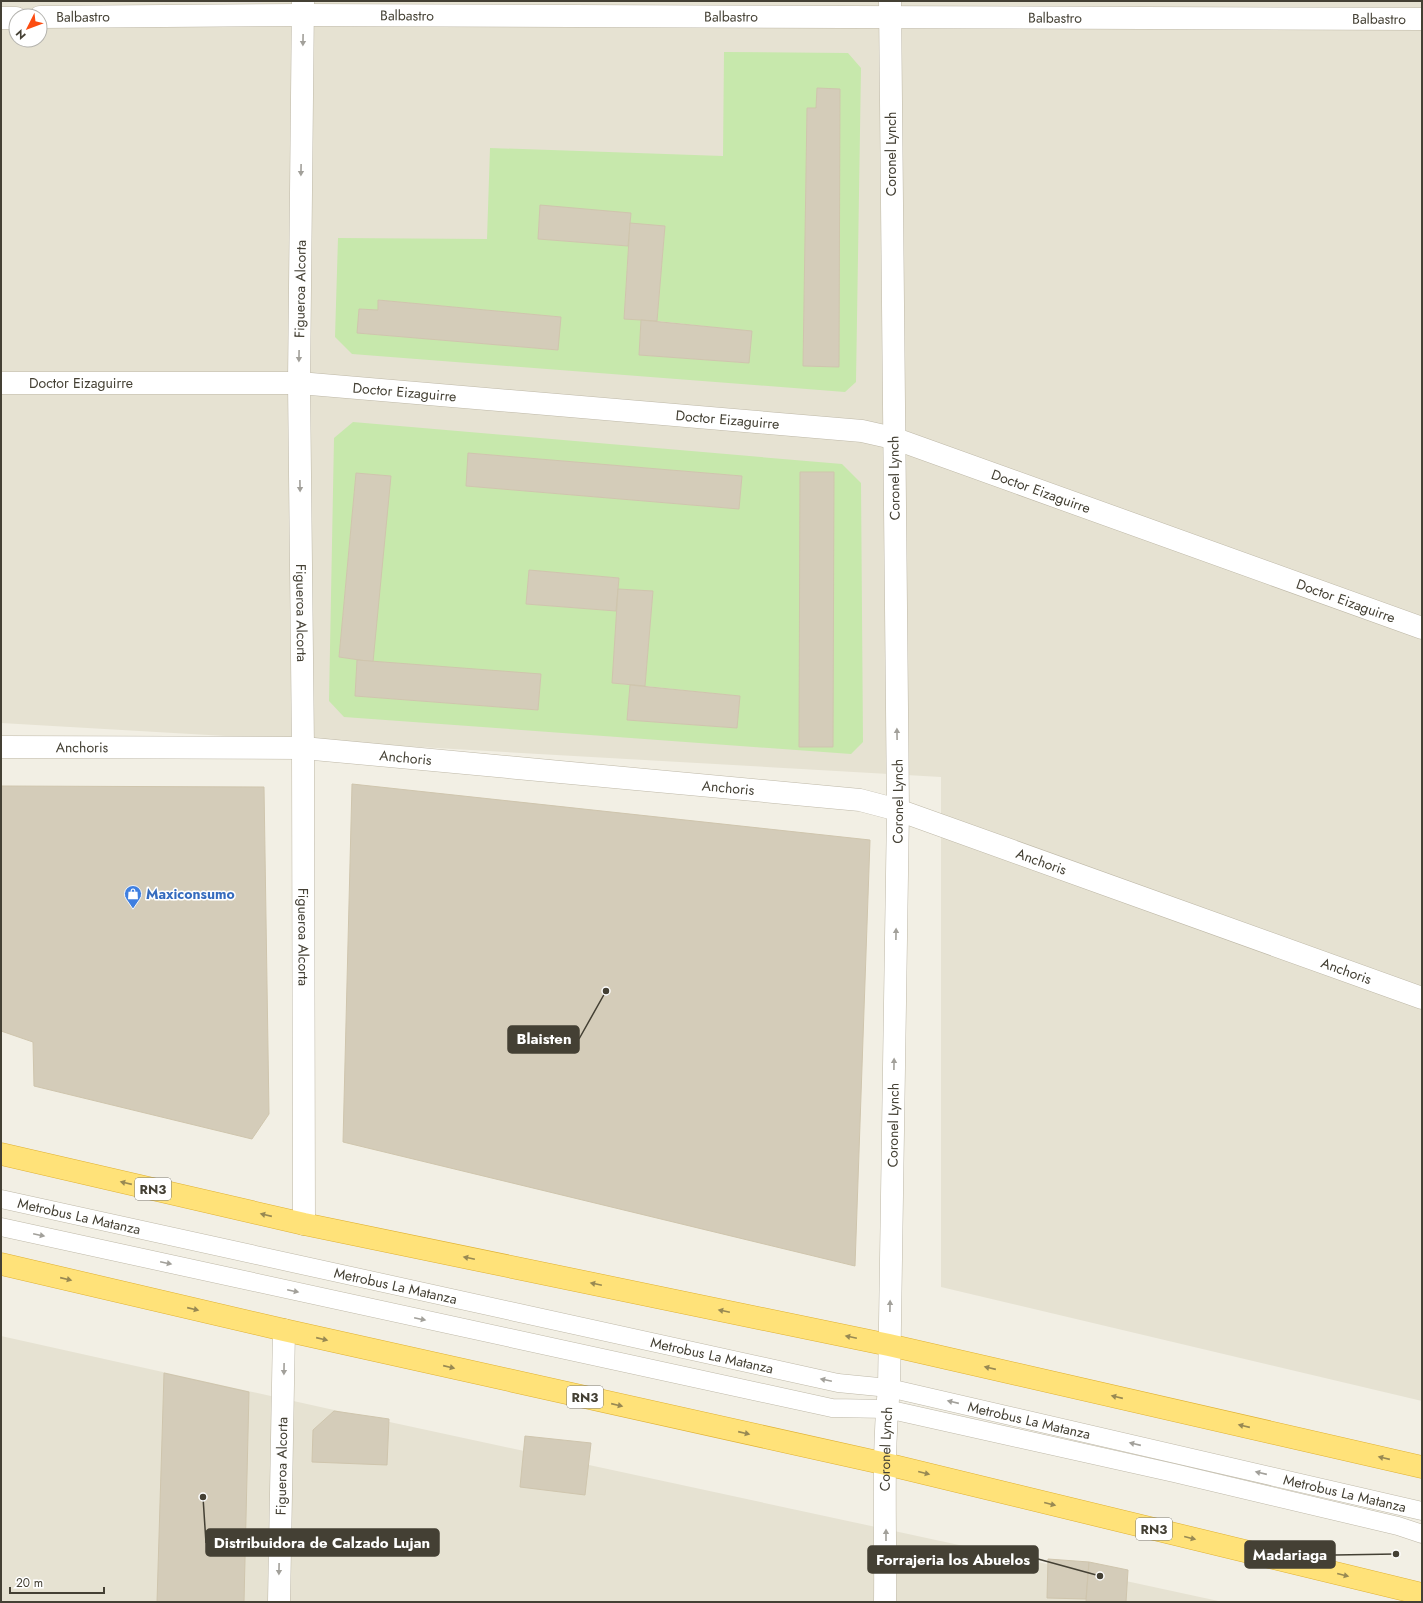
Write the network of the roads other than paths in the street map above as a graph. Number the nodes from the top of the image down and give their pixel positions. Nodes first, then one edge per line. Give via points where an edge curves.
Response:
1 (303, 8) edge
2 (890, 9) edge
3 (48, 17) edge
4 (1422, 19) edge
5 (1, 383) edge
6 (299, 383) junction
7 (894, 438) junction
8 (1422, 628) edge
9 (1, 747) edge
10 (303, 748) junction
11 (898, 810) junction
12 (1422, 998) edge
13 (1, 1154) edge
14 (1, 1199) edge
15 (304, 1224) junction
16 (1, 1227) edge
17 (1, 1264) edge
18 (284, 1330) junction
19 (889, 1345) junction
20 (889, 1388) junction
21 (887, 1409) junction
22 (886, 1464) junction
23 (1422, 1467) edge
24 (1422, 1510) edge
25 (1422, 1534) edge
26 (1422, 1594) edge
27 (279, 1602) edge
28 (885, 1602) edge

1 - 2 street, Balbastro
1 - 3 street, Balbastro
1 -> 6 street, Figueroa Alcorta
2 - 4 street, Balbastro
2 - 7 street, Coronel Lynch
5 - 6 street, Doctor Eizaguirre
6 - 7 street, Doctor Eizaguirre via 862,431
6 -> 10 street, Figueroa Alcorta
7 - 8 street, Doctor Eizaguirre
11 -> 7 street, Coronel Lynch
9 - 10 street, Anchoris
10 - 11 street, Anchoris via 860,800
10 - 15 street, Figueroa Alcorta
11 - 12 street, Anchoris
19 -> 11 street, Coronel Lynch
15 -> 13 highway, RN3
20 -> 14 lane, Metrobus La Matanza via 838,1383
19 -> 15 highway, RN3
16 -> 21 lane, Metrobus La Matanza via 832,1408
17 -> 18 highway, RN3
18 -> 22 highway, RN3
18 -> 27 street, Figueroa Alcorta
19 - 20 street, Coronel Lynch
23 -> 19 highway, RN3
20 - 21 street, Coronel Lynch
24 -> 20 lane, Metrobus La Matanza
21 - 22 street, Coronel Lynch
21 - 25 lane, Metrobus La Matanza via 1205,1480
22 -> 26 highway, RN3
28 -> 22 street, Coronel Lynch

